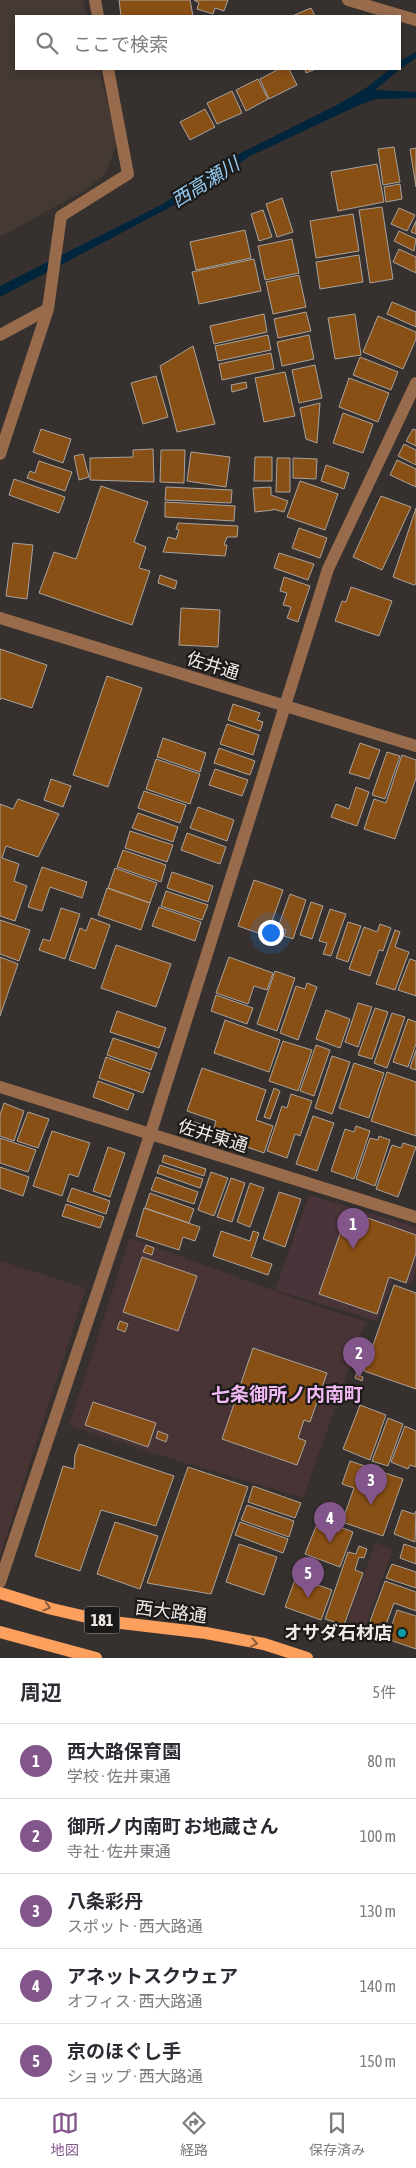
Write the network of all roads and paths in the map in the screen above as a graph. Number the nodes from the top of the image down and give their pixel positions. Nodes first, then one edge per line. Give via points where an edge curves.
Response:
1 (95, 0) edge
2 (348, 0) edge
3 (98, 15) edge
4 (399, 15) edge
5 (401, 16) edge
6 (416, 20) edge
7 (108, 70) edge
8 (48, 309) junction
9 (0, 335) edge
10 (416, 382) edge
11 (0, 454) edge
12 (0, 618) edge
13 (285, 706) junction
14 (416, 746) edge
15 (0, 1087) edge
16 (150, 1135) junction
17 (416, 1217) edge
18 (0, 1582) edge
19 (0, 1593) edge
20 (0, 1632) edge
21 (96, 1658) edge
22 (307, 1658) edge

1 - 3 street
2 - 4 street
5 - 6 street
7 - 8 street via 128,174 61,216
8 - 9 street
8 - 11 street
10 - 13 street via 328,569
12 - 13 street, 佐井通
13 - 14 street, 佐井通
13 - 16 street
15 - 16 street, 佐井東通
16 - 17 street, 佐井東通
16 - 18 street
19 -> 22 main road, 西大路通 / 181 via 104,1621 206,1633 264,1644
20 - 21 main road, 181

